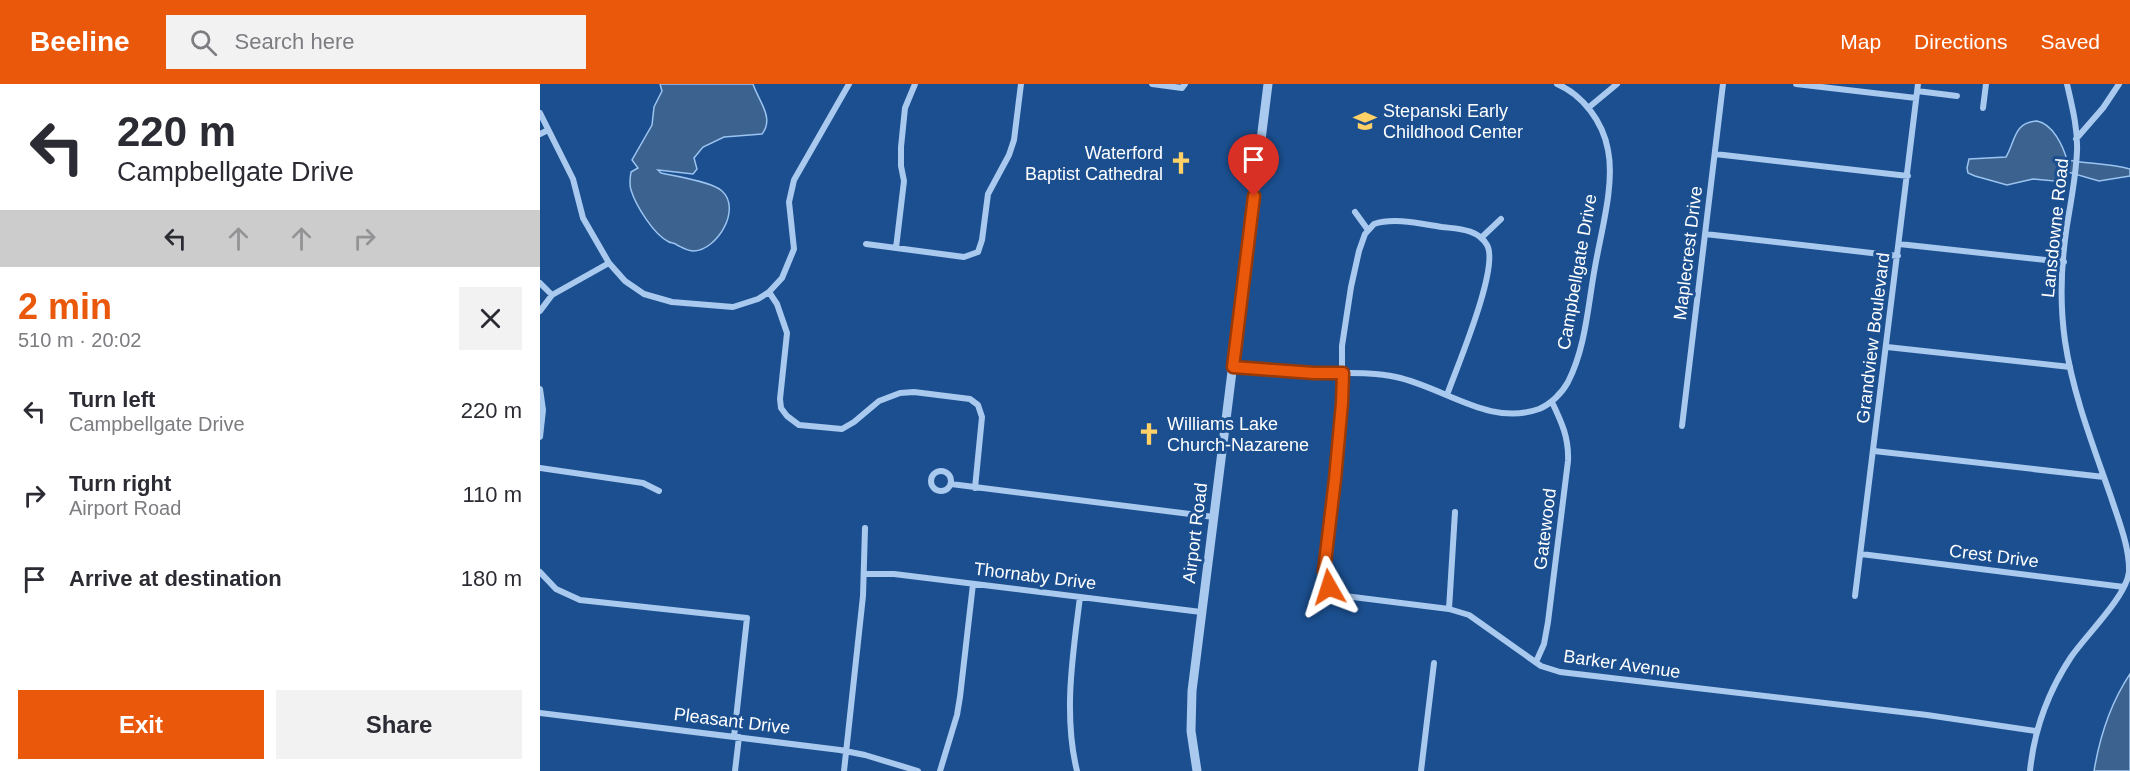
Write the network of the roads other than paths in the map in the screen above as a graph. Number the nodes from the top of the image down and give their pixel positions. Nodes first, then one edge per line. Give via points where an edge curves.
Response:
1 (849, 84) edge
2 (915, 84) edge
3 (1021, 84) edge
4 (1152, 84) edge
5 (1185, 84) edge
6 (1268, 84) edge
7 (1557, 84) edge
8 (1617, 84) edge
9 (1724, 84) edge
10 (1796, 84) edge
11 (1986, 84) edge
12 (2067, 84) edge
13 (2119, 84) edge
14 (1917, 91) edge
15 (1957, 96) dead end
16 (1588, 108) junction
17 (1983, 108) dead end
18 (540, 113) edge
19 (548, 130) junction
20 (540, 134) edge
21 (2076, 139) junction
22 (1715, 154) junction
23 (1908, 176) junction
24 (1355, 212) dead end
25 (1501, 219) dead end
26 (1368, 230) junction
27 (1705, 234) junction
28 (1481, 238) junction
29 (866, 244) dead end
30 (1899, 244) junction
31 (896, 248) junction
32 (1898, 256) junction
33 (2064, 262) junction
34 (609, 263) junction
35 (540, 283) edge
36 (769, 292) junction
37 (552, 295) junction
38 (540, 310) edge
39 (1887, 347) junction
40 (1233, 367) junction
41 (2070, 367) junction
42 (1343, 373) junction
43 (540, 389) edge
44 (1447, 395) junction
45 (1552, 402) junction
46 (1682, 426) dead end
47 (540, 437) edge
48 (1874, 451) junction
49 (540, 468) edge
50 (2104, 477) junction
51 (951, 484) dead end
52 (975, 488) junction
53 (658, 491) dead end
54 (1455, 512) dead end
55 (1214, 517) junction
56 (865, 528) dead end
57 (1861, 554) junction
58 (540, 572) edge
59 (864, 574) junction
60 (973, 584) junction
61 (2124, 587) junction
62 (1330, 588) junction
63 (1856, 596) dead end
64 (1080, 597) junction
65 (1312, 602) dead end
66 (1449, 609) junction
67 (1201, 612) junction
68 (1536, 662) junction
69 (1434, 663) dead end
70 (540, 713) edge
71 (2036, 731) junction
72 (737, 737) junction
73 (846, 751) junction
74 (735, 771) edge
75 (844, 771) edge
76 (918, 771) edge
77 (940, 771) edge
78 (1077, 771) edge
79 (1197, 771) edge
80 (1421, 771) edge
81 (2030, 771) edge

1 - 36 street via 794,180 789,202 794,249 782,278
2 - 31 street via 905,108 901,147 904,182
3 - 31 street via 1014,140 988,194 978,252 964,257
4 - 5 street
6 - 40 street, Airport Road
7 - 16 street, Campbellgate Drive via 1576,94
8 - 16 street
9 - 22 street, Maplecrest Drive
10 - 14 street
11 - 17 street
12 - 21 street, Lansdowne Road
13 - 21 street
14 - 15 street
14 - 23 street, Grandview Boulevard
16 - 45 street, Campbellgate Drive via 1609,150 1608,190 1578,357 1568,384
18 - 19 street
19 - 20 street
19 - 34 street via 573,178 584,218
21 - 33 street, Lansdowne Road
22 - 23 street
22 - 27 street, Maplecrest Drive
23 - 30 street, Grandview Boulevard
24 - 26 street
25 - 28 street
26 - 28 street via 1380,222 1397,222 1465,230
26 - 42 street via 1351,287 1342,346
27 - 32 street
27 - 46 street, Maplecrest Drive
28 - 44 street via 1489,247 1489,268 1476,318
29 - 31 street
30 - 32 street, Grandview Boulevard
30 - 33 street
32 - 39 street, Grandview Boulevard
33 - 41 street, Lansdowne Road via 2062,305
34 - 36 street via 644,294 672,302 733,307
34 - 37 street
35 - 37 street
36 - 52 street via 787,333 780,399 787,416 799,425 842,429 879,401 900,393 970,399 978,405 982,417
37 - 38 street
39 - 41 street
39 - 48 street, Grandview Boulevard
40 - 42 street
40 - 55 street, Airport Road
41 - 50 street, Lansdowne Road
42 - 44 street via 1398,377
42 - 62 street via 1324,571
43 - 47 street
44 - 45 street via 1507,415 1539,409
45 - 68 street, Gatewood via 1564,425 1568,461 1548,622
48 - 50 street
48 - 57 street, Grandview Boulevard
49 - 53 street via 643,483
50 - 61 street, Lansdowne Road via 2128,556 2129,572
51 - 52 street
52 - 55 street
54 - 66 street
55 - 67 street, Airport Road
56 - 59 street
57 - 61 street, Crest Drive
57 - 63 street, Grandview Boulevard
58 - 72 street via 556,589 580,600 747,618
59 - 60 street, Thornaby Drive
59 - 73 street
60 - 64 street, Thornaby Drive
60 - 77 street via 957,715
61 - 71 street, Lansdowne Road via 2071,657
62 - 65 street
62 - 66 street, Barker Avenue via 1346,596
64 - 67 street, Thornaby Drive
64 - 78 street via 1070,676
66 - 68 street, Barker Avenue via 1469,615
67 - 79 street, Airport Road via 1191,713
68 - 71 street, Barker Avenue via 1560,672
69 - 80 street
70 - 72 street, Pleasant Drive
71 - 81 street, Lansdowne Road
72 - 73 street, Pleasant Drive
72 - 74 street
73 - 75 street
73 - 76 street, Pleasant Drive

